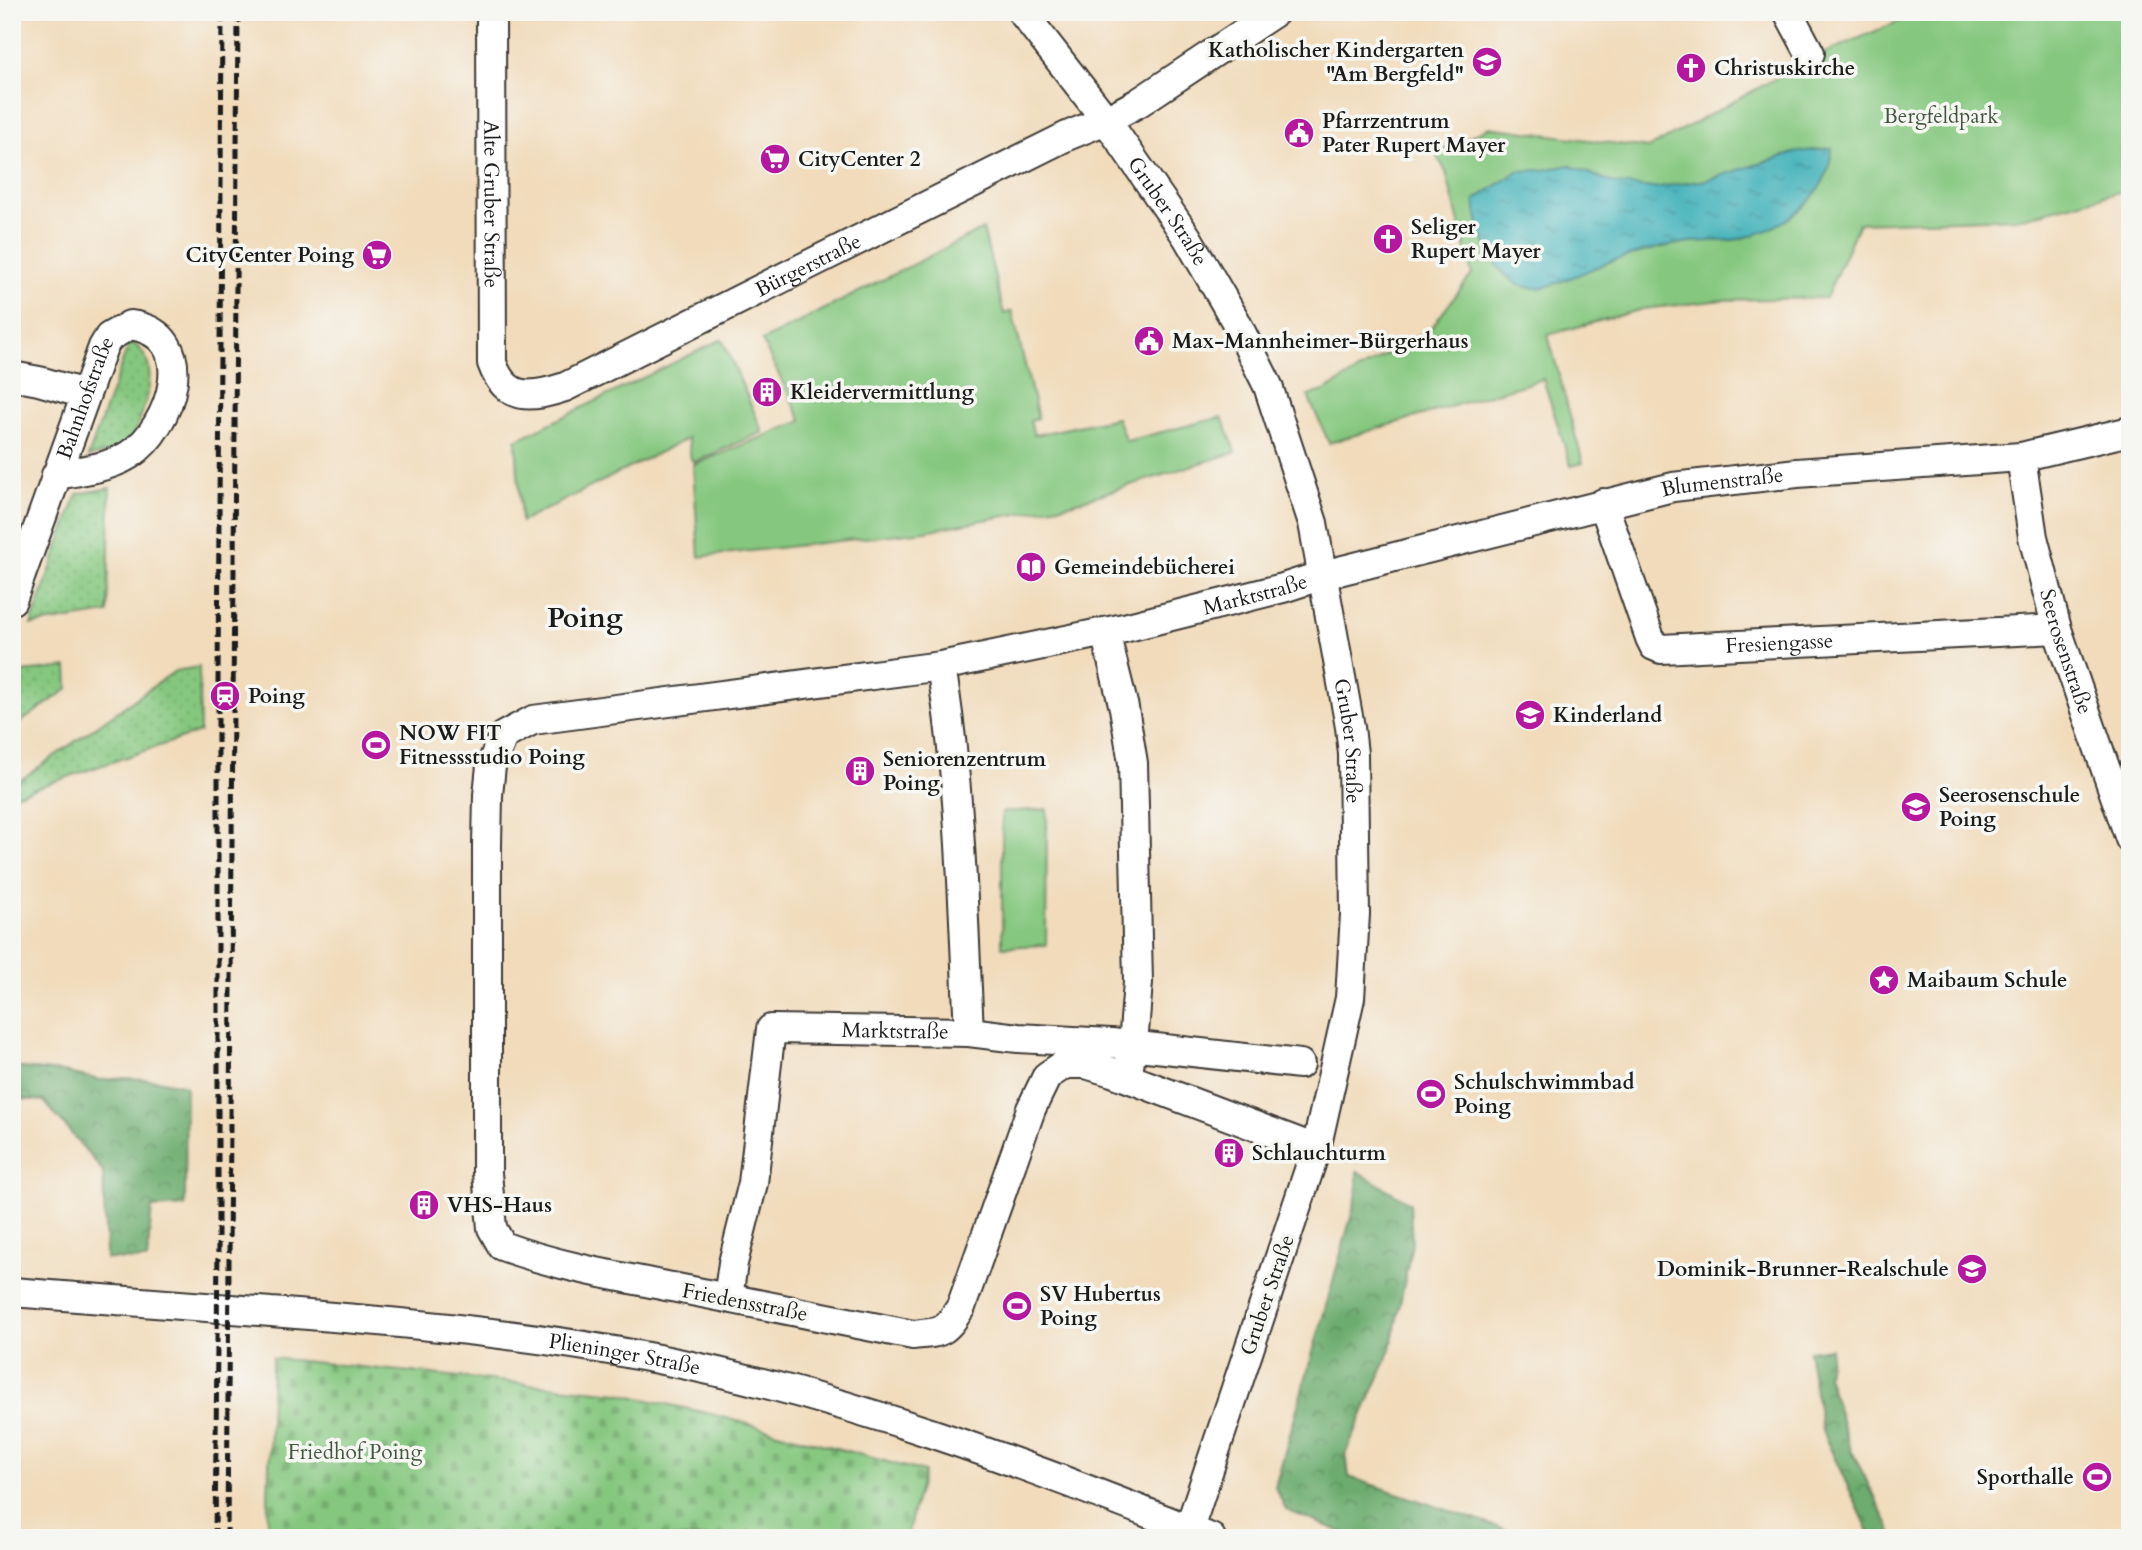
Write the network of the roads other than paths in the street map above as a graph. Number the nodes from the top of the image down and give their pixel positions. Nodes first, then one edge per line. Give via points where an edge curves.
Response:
1 (491, 12) edge
2 (1022, 12) edge
3 (1275, 12) edge
4 (1788, 12) edge
5 (1810, 53) dead end
6 (1105, 120) junction
7 (12, 376) edge
8 (510, 388) joint
9 (85, 394) junction
10 (2130, 430) edge
11 (2021, 457) junction
12 (56, 475) junction
13 (1603, 503) junction
14 (1323, 575) junction
15 (12, 600) edge
16 (2057, 629) junction
17 (1105, 632) junction
18 (941, 666) junction
19 (503, 736) joint
20 (2130, 839) edge
21 (969, 1032) junction
22 (1133, 1045) junction
23 (1300, 1065) dead end
24 (1127, 1077) junction
25 (1316, 1149) junction
26 (12, 1292) edge
27 (728, 1298) junction
28 (1195, 1535) edge

1 - 8 street, Alte Gruber Straße via 492,363 498,379
2 - 6 street, Gruber Straße
3 - 6 street, Bürgerstraße
4 - 5 street
6 - 8 street, Bürgerstraße via 565,387 540,395 519,394
6 - 14 street, Gruber Straße via 1187,237 1268,386 1313,523
7 - 9 street
9 - 12 street, Bahnhofstraße
9 - 12 street, Bahnhofstraße via 103,347 118,330 141,326 166,342 173,378 160,421 146,441 112,463
10 - 11 street, Blumenstraße
11 - 13 street, Blumenstraße via 1797,472 1673,487
11 - 16 street, Seerosenstraße via 2033,537
12 - 15 street, Bahnhofstraße
13 - 14 street, Blumenstraße
13 - 16 street, Fresiengasse via 1650,638 1661,649
14 - 17 street, Marktstraße
14 - 25 street, Gruber Straße via 1353,754 1354,914 1350,998
16 - 20 street, Seerosenstraße
17 - 18 street, Marktstraße
17 - 22 street via 1133,763 1138,982
18 - 19 street, Marktstraße via 533,720
18 - 21 street, Marktstraße via 958,797
19 - 27 street, Friedensstraße via 491,766 488,796 487,1173 492,1228 502,1246 526,1255
21 - 22 street
21 - 27 street, Marktstraße via 771,1030 754,1183
22 - 23 street
22 - 24 street
24 - 25 street, Friedensstraße
24 - 27 street, Friedensstraße via 1086,1064 1065,1064 1047,1076 961,1307 941,1332 913,1335
25 - 28 street, Gruber Straße
26 - 28 street, Plieninger Straße via 435,1326 658,1360 844,1405 984,1450

